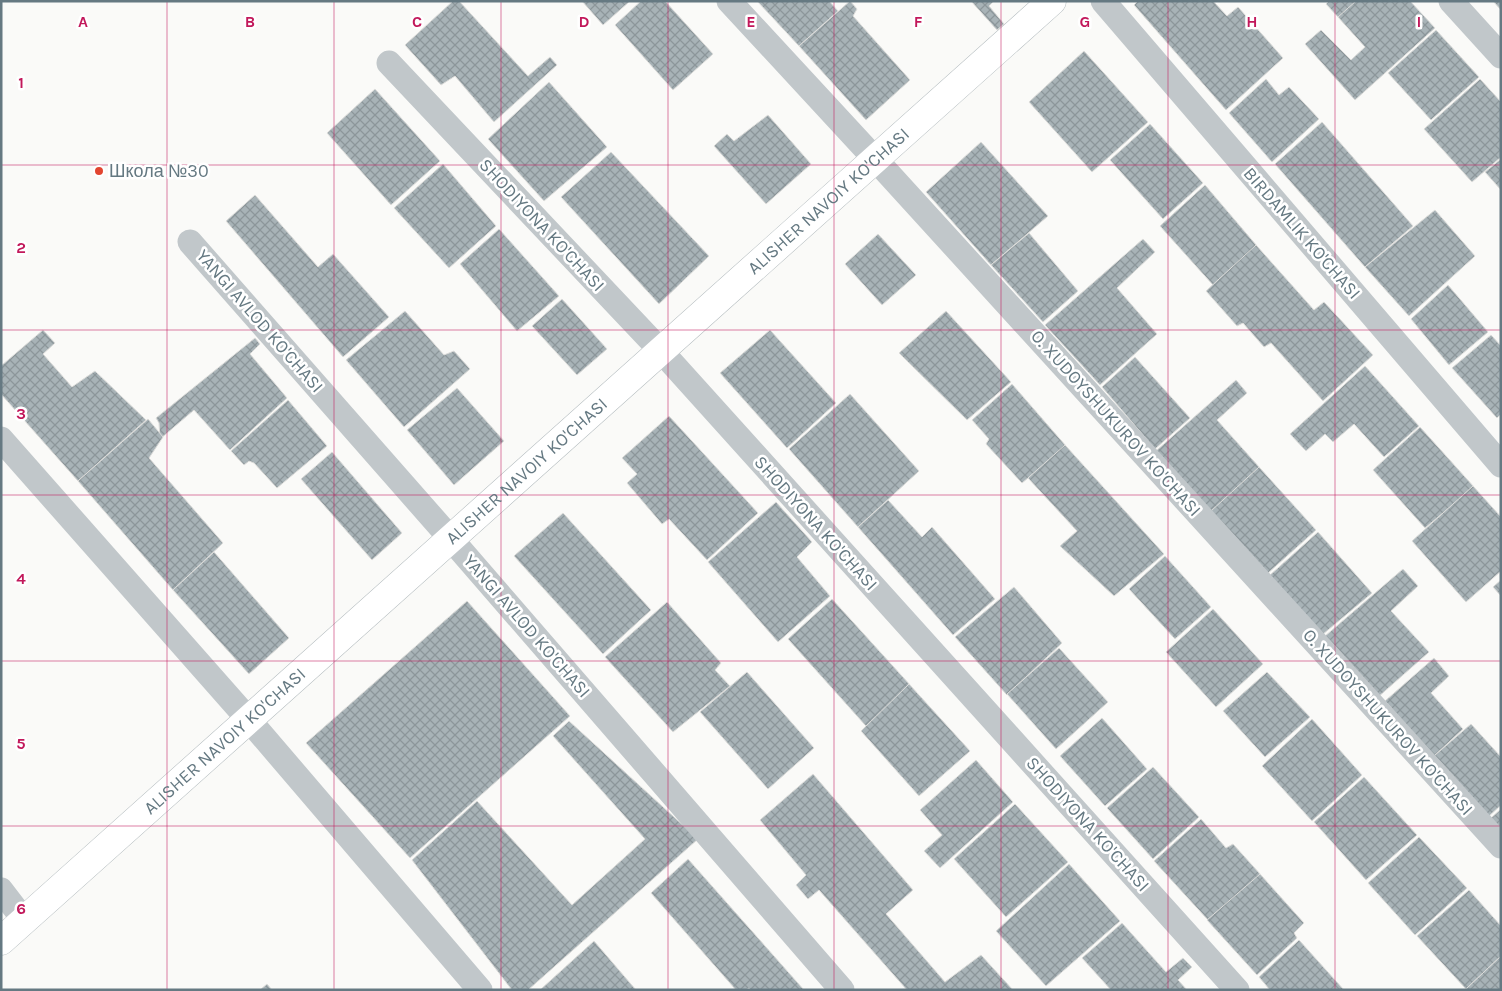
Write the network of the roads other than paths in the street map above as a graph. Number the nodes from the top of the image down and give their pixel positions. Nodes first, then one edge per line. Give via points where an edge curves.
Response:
1 (729, 1) edge
2 (1052, 1) edge
3 (1103, 1) edge
4 (1452, 1) edge
5 (1501, 56) edge
6 (389, 63) dead end
7 (876, 160) junction
8 (190, 242) dead end
9 (662, 352) junction
10 (1, 439) edge
11 (1501, 465) edge
12 (452, 539) junction
13 (248, 720) junction
14 (1501, 846) edge
15 (1, 890) edge
16 (24, 920) junction
17 (1, 941) edge
18 (480, 990) edge
19 (842, 990) edge
20 (1237, 990) edge

1 - 7 street, O. XUDOYSHUKUROV KO'CHASI
2 - 7 street, ALISHER NAVOIY KO'CHASI
3 - 11 street, BIRDAMLIK KO'CHASI
4 - 5 street
6 - 9 street, SHODIYONA KO'CHASI
7 - 9 street, ALISHER NAVOIY KO'CHASI
7 - 14 street, O. XUDOYSHUKUROV KO'CHASI
8 - 12 street, YANGI AVLOD KO'CHASI
9 - 12 street, ALISHER NAVOIY KO'CHASI
9 - 20 street, SHODIYONA KO'CHASI
10 - 13 street
12 - 13 street, ALISHER NAVOIY KO'CHASI
12 - 19 street, YANGI AVLOD KO'CHASI
13 - 16 street, ALISHER NAVOIY KO'CHASI
13 - 18 street
15 - 16 street
16 - 17 street, ALISHER NAVOIY KO'CHASI

